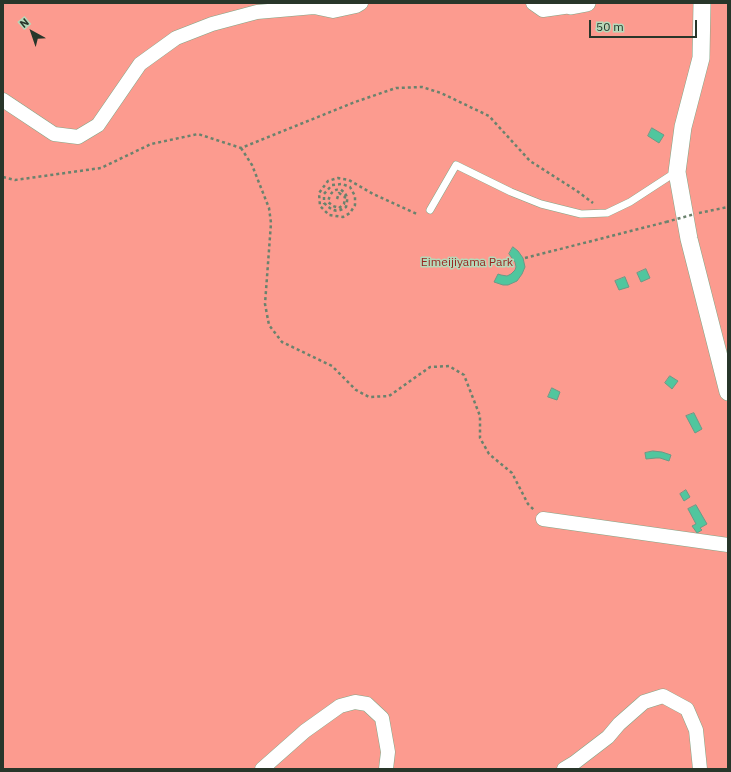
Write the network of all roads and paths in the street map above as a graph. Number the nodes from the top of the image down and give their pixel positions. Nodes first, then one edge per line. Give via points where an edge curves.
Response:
1 (361, 3) edge
2 (533, 3) edge
3 (702, 3) edge
4 (575, 4) edge
5 (3, 100) edge
6 (242, 148) junction
7 (676, 172) junction
8 (3, 177) edge
9 (337, 199) dead end
10 (728, 207) edge
11 (430, 210) dead end
12 (607, 213) junction
13 (417, 214) dead end
14 (525, 258) dead end
15 (728, 392) edge
16 (543, 520) joint
17 (728, 545) edge
18 (262, 769) edge
19 (386, 769) edge
20 (564, 769) edge
21 (700, 769) edge

1 - 5 street via 333,11 314,7 257,12 212,24 176,38 140,64 98,125 78,137 54,134
2 - 4 street via 543,10
3 - 7 street via 701,58 683,127
6 - 8 path via 198,134 151,144 101,168 15,180
6 - 12 path via 396,88 422,87 442,93 489,116 530,161
6 - 16 path via 252,165 269,208 272,223 265,304 269,325 282,342 332,366 356,390 369,397 389,396 430,367 449,366 464,375 480,416 480,438 489,454 512,473 528,504
7 - 12 lane via 630,202
7 - 15 street via 689,239
9 - 13 path via 339,193 345,197 344,204 339,208 328,202 329,195 335,189 340,189 346,194 346,208 340,211 332,210 324,203 324,194 332,185 342,184 350,187 355,196 355,205 350,213 343,217 329,214 320,206 318,193 328,181 338,178 349,180
10 - 14 path, bridge
11 - 12 lane via 456,165 541,204 581,214
16 - 17 street
18 - 19 street via 305,731 340,706 354,702 368,704 382,718 388,752
20 - 21 street via 608,737 644,702 663,696 687,709 696,730

